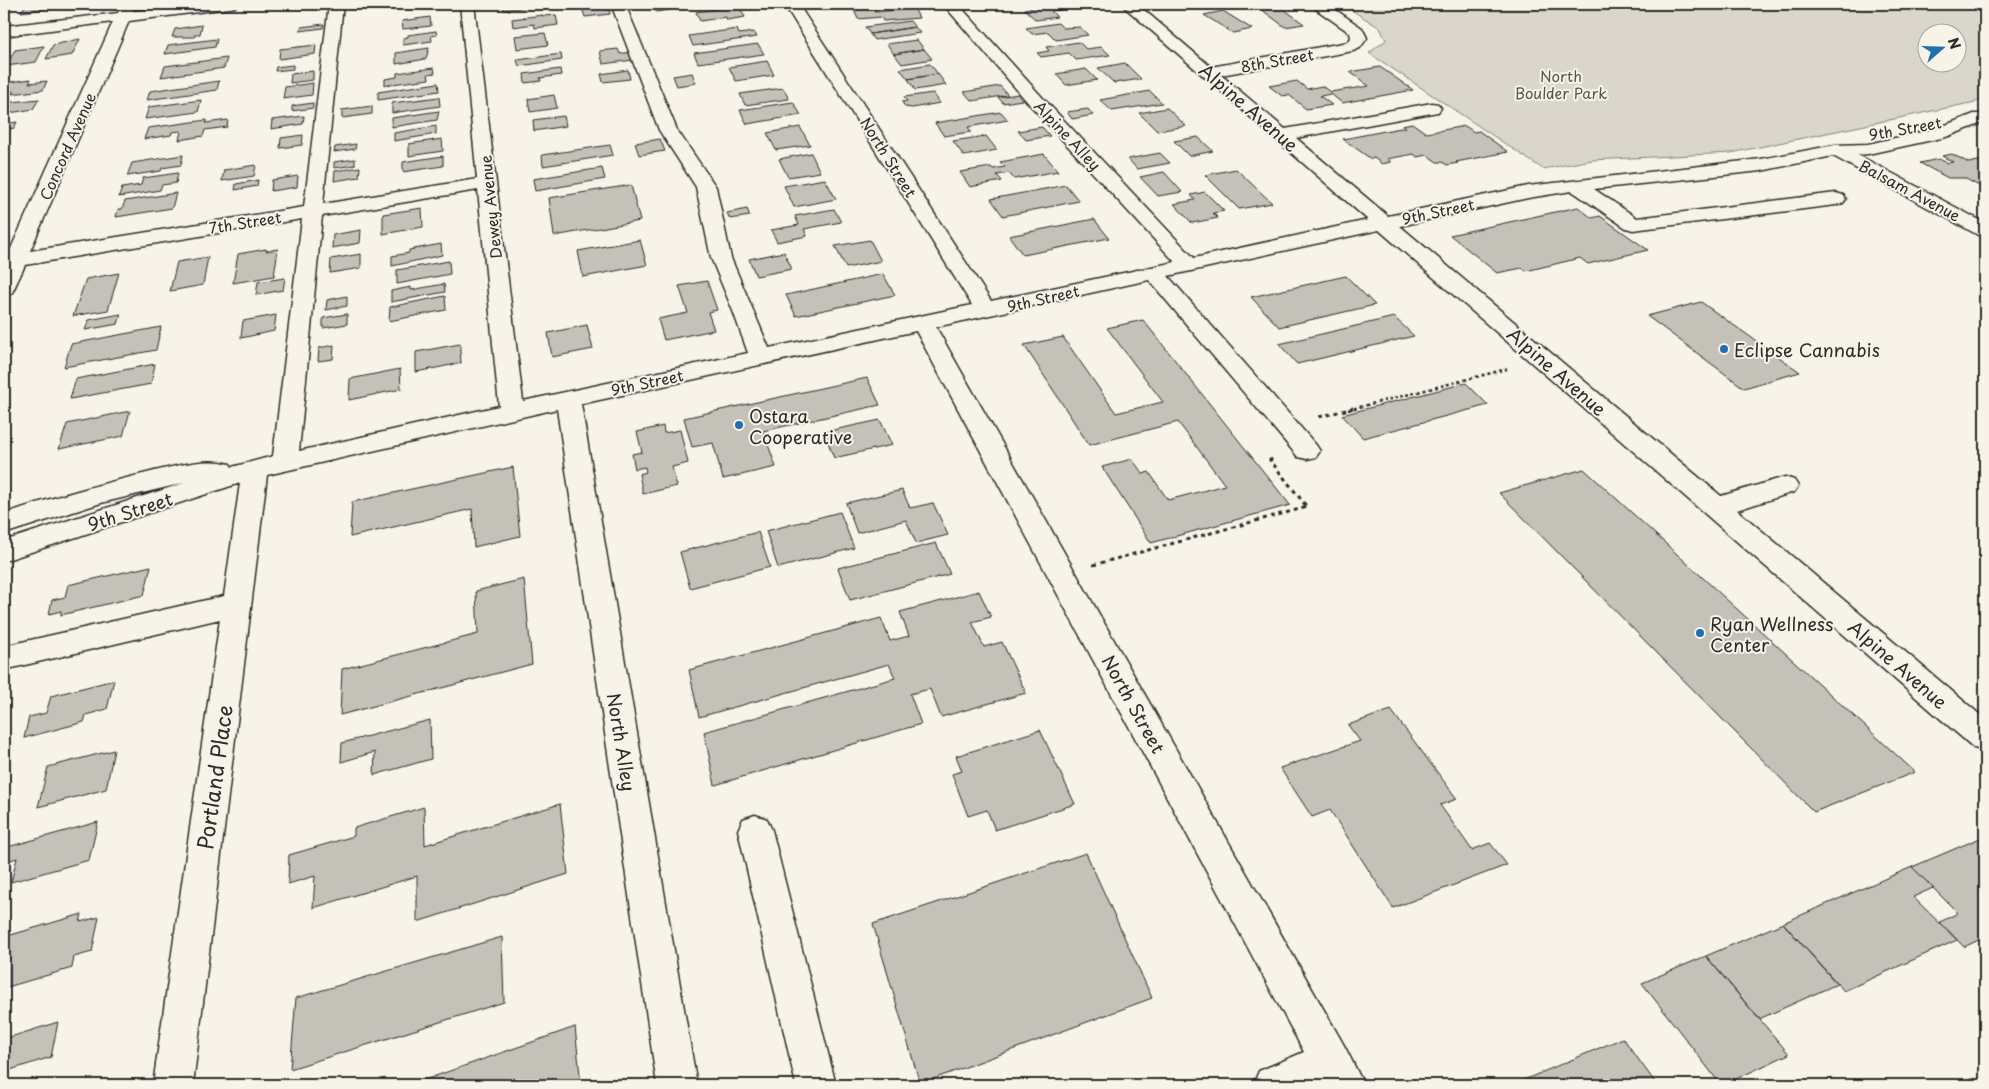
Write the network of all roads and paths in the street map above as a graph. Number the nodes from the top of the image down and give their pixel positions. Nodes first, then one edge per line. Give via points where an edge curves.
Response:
1 (230, 4) edge
2 (336, 4) edge
3 (467, 4) edge
4 (618, 4) edge
5 (791, 4) edge
6 (950, 4) edge
7 (1318, 4) edge
8 (1139, 6) edge
9 (126, 10) edge
10 (4, 31) edge
11 (1208, 72) junction
12 (1432, 108) dead end
13 (1982, 117) edge
14 (1281, 135) junction
15 (1834, 150) junction
16 (487, 183) junction
17 (1576, 185) junction
18 (1836, 200) dead end
19 (314, 211) junction
20 (1383, 222) junction
21 (1985, 231) edge
22 (10, 261) edge
23 (1189, 265) junction
24 (1154, 273) junction
25 (4, 288) edge
26 (986, 310) junction
27 (923, 324) junction
28 (761, 358) junction
29 (1544, 360) junction
30 (568, 399) junction
31 (1379, 402) junction
32 (1382, 405) dead end
33 (512, 411) junction
34 (1286, 426) junction
35 (1307, 450) dead end
36 (270, 465) junction
37 (1785, 486) dead end
38 (1307, 507) dead end
39 (1716, 507) junction
40 (4, 524) edge
41 (4, 551) edge
42 (1062, 574) junction
43 (236, 604) junction
44 (4, 658) edge
45 (1985, 738) edge
46 (756, 830) dead end
47 (1338, 1073) edge
48 (173, 1085) edge
49 (677, 1085) edge
50 (816, 1085) edge
51 (1273, 1085) edge

1 - 9 street
2 - 19 street, Portland Place
3 - 16 street, Dewey Avenue
4 - 28 street via 668,130 706,186 721,258
5 - 26 street, North Street
6 - 23 street, Alpine Alley
7 - 11 street, 8th Street via 1357,31 1359,38 1354,44 1347,48
8 - 11 street, Alpine Avenue
9 - 10 street
9 - 22 street, Concord Avenue
11 - 14 street, Alpine Avenue
12 - 14 street
13 - 15 street, 9th Street via 1940,133 1868,149
14 - 20 street, Alpine Avenue
15 - 17 street, 9th Street via 1750,166
15 - 21 street, Balsam Avenue
16 - 19 street, 7th Street
16 - 33 street, Dewey Avenue
17 - 18 street via 1633,224
17 - 20 street, 9th Street
19 - 22 street, 7th Street
19 - 36 street, Portland Place
20 - 23 street, 9th Street
20 - 29 street, Alpine Avenue
22 - 25 street, Concord Avenue
23 - 24 street, 9th Street
24 - 26 street, 9th Street
24 - 34 street
26 - 27 street, 9th Street
27 - 28 street, 9th Street
27 - 42 street, North Street
28 - 30 street, 9th Street
29 - 31 path
29 - 39 street, Alpine Avenue
30 - 33 street, 9th Street
30 - 49 street, North Alley
31 - 32 path
31 - 34 path
33 - 36 street, 9th Street
34 - 35 street
36 - 40 street, 9th Street via 178,474
36 - 41 street, 9th Street
36 - 43 street, Portland Place
37 - 39 street
38 - 42 path
39 - 45 street, Alpine Avenue
42 - 47 street, North Street
43 - 44 street
43 - 48 street, Portland Place
46 - 50 street
47 - 51 street

